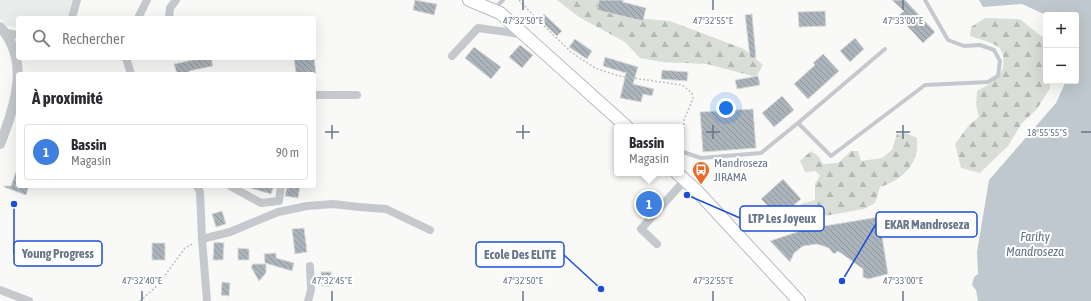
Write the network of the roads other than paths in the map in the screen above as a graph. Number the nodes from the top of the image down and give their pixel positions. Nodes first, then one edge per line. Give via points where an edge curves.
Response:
1 (77, 0) edge
2 (147, 0) edge
3 (176, 0) edge
4 (469, 0) edge
5 (503, 0) edge
6 (925, 0) edge
7 (494, 9) junction
8 (73, 16) edge
9 (139, 16) edge
10 (168, 16) edge
11 (3, 30) edge
12 (16, 34) edge
13 (884, 49) dead end
14 (452, 56) dead end
15 (127, 60) edge
16 (557, 62) junction
17 (18, 72) edge
18 (130, 72) edge
19 (16, 92) edge
20 (316, 95) edge
21 (358, 95) dead end
22 (798, 122) junction
23 (624, 124) edge
24 (0, 144) edge
25 (684, 154) edge
26 (681, 176) edge
27 (198, 188) edge
28 (234, 188) edge
29 (281, 188) edge
30 (430, 230) dead end
31 (202, 239) junction
32 (657, 244) dead end
33 (310, 266) dead end
34 (0, 290) edge
35 (29, 301) edge
36 (207, 301) edge
37 (308, 301) edge
38 (799, 301) edge

1 - 8 street
2 - 9 street
3 - 10 street
4 - 7 main road
5 - 7 lane
6 - 22 lane via 948,40 964,46 980,45 994,50 1000,61 998,76 988,82 925,85 831,156
7 - 16 main road
11 - 12 street
11 - 17 street via 13,48
13 - 22 lane
14 - 16 street via 478,28 520,34
15 - 18 street
16 - 23 main road
19 - 24 street
20 - 21 street
22 - 25 lane via 761,153 701,158
26 - 32 street via 641,229
26 - 38 main road
27 - 31 street
28 - 29 street via 261,203 279,201
30 - 31 street via 386,209 333,204 278,212 230,232
31 - 36 street
33 - 37 street via 311,290
34 - 35 street

